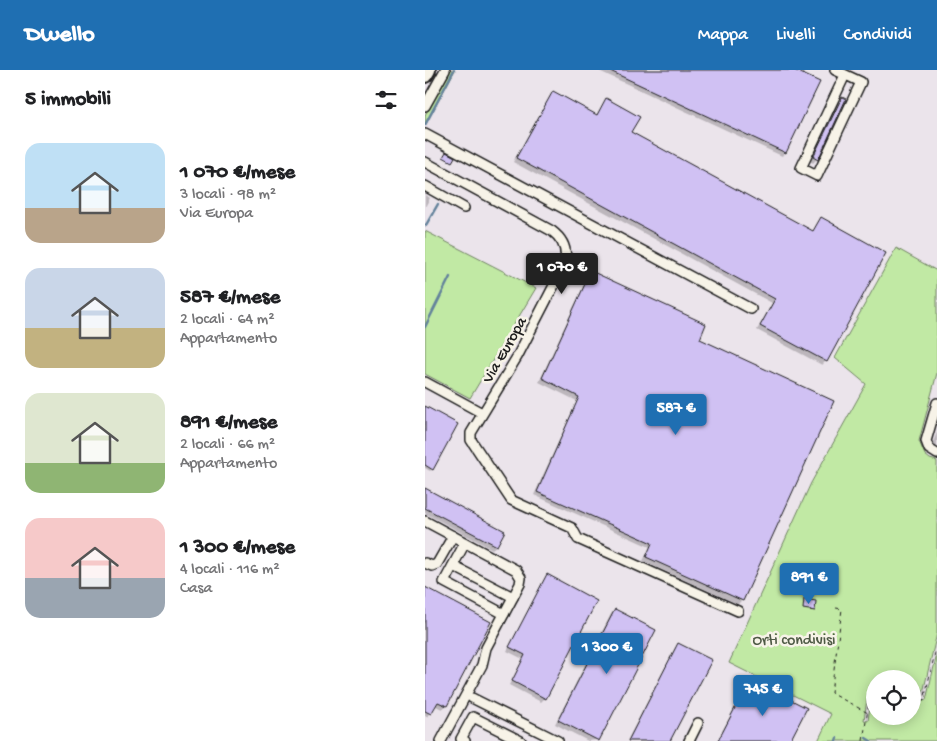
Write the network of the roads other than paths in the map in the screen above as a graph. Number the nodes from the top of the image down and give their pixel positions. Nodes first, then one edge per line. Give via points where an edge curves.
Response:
1 (428, 70) edge
2 (445, 70) edge
3 (835, 70) edge
4 (845, 75) junction
5 (425, 76) edge
6 (425, 106) edge
7 (425, 134) edge
8 (425, 162) edge
9 (425, 186) edge
10 (464, 208) dead end
11 (751, 309) dead end
12 (425, 382) edge
13 (937, 404) edge
14 (483, 413) junction
15 (937, 454) edge
16 (425, 521) edge
17 (453, 536) junction
18 (465, 543) junction
19 (425, 563) edge
20 (453, 566) junction
21 (513, 597) junction
22 (738, 611) dead end
23 (504, 614) junction
24 (472, 698) dead end
25 (698, 723) dead end
26 (447, 732) junction
27 (539, 737) edge
28 (435, 741) edge
29 (441, 741) edge
30 (465, 741) edge
31 (521, 741) edge
32 (557, 741) edge
33 (689, 741) edge

1 - 5 highway
2 - 6 street
3 - 4 street
4 - 4 street via 801,168 817,176 861,82
7 - 11 street
8 - 14 street, Via Europa via 553,231 566,252 564,266 517,357
9 - 10 street
12 - 14 street
13 - 15 street via 926,442 929,450
14 - 22 street, Via Europa via 471,433 471,440 511,500 572,528 578,539
16 - 17 street
17 - 18 street
17 - 19 street via 437,564
18 - 20 street
18 - 21 street via 519,572 521,581
20 - 21 street
20 - 23 street via 444,582
21 - 23 street
23 - 26 street
24 - 27 street
25 - 33 street
26 - 28 street
26 - 29 street
27 - 32 street
30 - 31 street via 461,739 473,717

